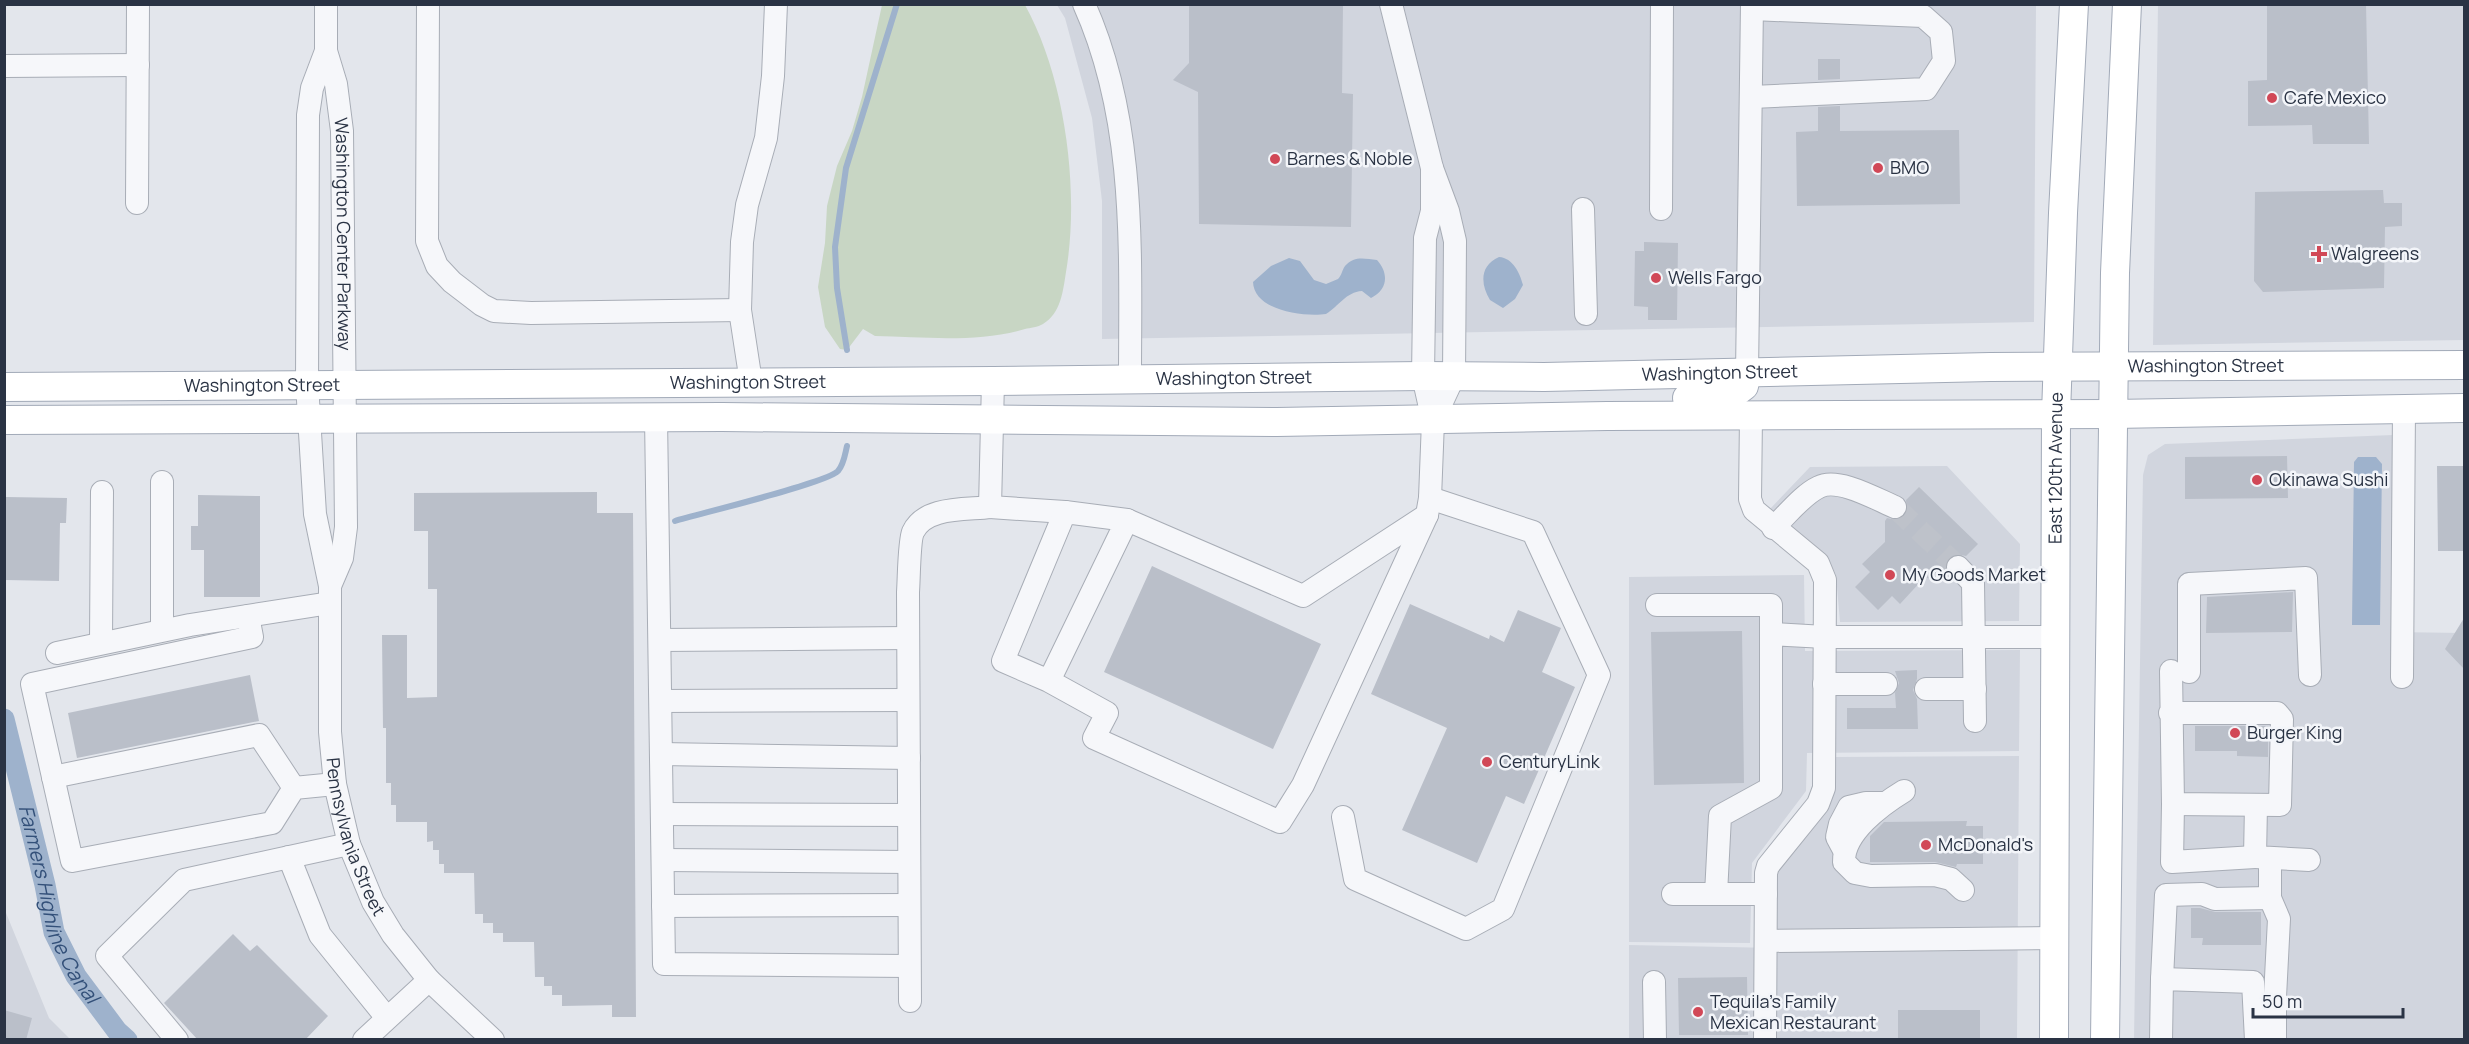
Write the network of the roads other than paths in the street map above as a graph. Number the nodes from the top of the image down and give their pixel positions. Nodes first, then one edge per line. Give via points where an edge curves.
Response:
1 (138, 4) edge
2 (326, 4) edge
3 (428, 4) edge
4 (776, 4) edge
5 (1084, 4) edge
6 (1391, 4) edge
7 (1662, 4) edge
8 (2074, 4) edge
9 (2127, 4) edge
10 (1752, 7) edge
11 (326, 51) junction
12 (138, 65) junction
13 (4, 66) edge
14 (1752, 97) junction
15 (1432, 168) junction
16 (137, 203) dead end
17 (1583, 209) dead end
18 (1661, 209) dead end
19 (740, 310) junction
20 (1586, 314) dead end
21 (2464, 365) edge
22 (2057, 367) junction
23 (2113, 368) junction
24 (1747, 373) junction
25 (1423, 376) junction
26 (1454, 376) junction
27 (1130, 380) junction
28 (993, 381) junction
29 (751, 382) junction
30 (307, 384) junction
31 (343, 384) junction
32 (4, 387) edge
33 (2464, 408) edge
34 (2404, 409) junction
35 (2056, 414) junction
36 (2113, 414) junction
37 (1751, 416) junction
38 (656, 417) junction
39 (1579, 417) junction
40 (4, 420) edge
41 (309, 420) junction
42 (344, 420) junction
43 (993, 421) junction
44 (1433, 421) junction
45 (162, 482) dead end
46 (102, 492) dead end
47 (990, 507) junction
48 (1428, 507) junction
49 (1895, 507) tunnel mouth
50 (1065, 512) junction
51 (1126, 520) junction
52 (1773, 528) junction
53 (1958, 567) tunnel mouth
54 (330, 595) junction
55 (1657, 605) dead end
56 (248, 616) junction
57 (162, 630) junction
58 (1771, 634) junction
59 (1825, 637) junction
60 (1975, 637) junction
61 (2056, 637) junction
62 (908, 638) junction
63 (660, 640) junction
64 (101, 642) junction
65 (57, 653) dead end
66 (2310, 675) dead end
67 (2402, 677) dead end
68 (1049, 681) junction
69 (1824, 684) junction
70 (1886, 684) dead end
71 (1926, 689) dead end
72 (1975, 689) junction
73 (908, 700) junction
74 (661, 701) junction
75 (2170, 713) junction
76 (1975, 721) dead end
77 (661, 754) junction
78 (909, 758) junction
79 (53, 777) junction
80 (334, 784) junction
81 (294, 788) junction
82 (1904, 791) dead end
83 (2173, 804) junction
84 (2256, 805) junction
85 (662, 814) junction
86 (909, 815) junction
87 (1344, 817) dead end
88 (349, 844) junction
89 (289, 857) junction
90 (2263, 857) junction
91 (663, 860) junction
92 (2308, 860) dead end
93 (909, 862) junction
94 (1963, 890) dead end
95 (1673, 894) dead end
96 (1716, 894) junction
97 (1766, 894) junction
98 (2270, 898) junction
99 (909, 905) junction
100 (663, 906) junction
101 (2055, 938) junction
102 (1766, 941) junction
103 (909, 966) junction
104 (2162, 979) junction
105 (429, 980) junction
106 (1654, 982) dead end
107 (910, 1001) dead end
108 (387, 1018) junction
109 (177, 1040) edge
110 (364, 1040) edge
111 (493, 1040) edge
112 (1655, 1040) edge
113 (1765, 1040) edge
114 (2054, 1040) edge
115 (2105, 1040) edge
116 (2161, 1040) edge
117 (2256, 1040) edge
118 (2276, 1040) edge

1 - 12 street
2 - 11 street, Washington Center Parkway
3 - 19 street via 427,241 437,266 452,282 494,311
4 - 19 street via 766,138 741,242
5 - 27 street via 1098,35 1120,122 1129,212
6 - 15 street
7 - 18 street
8 - 22 main road, East 120th Avenue
9 - 23 main road
10 - 14 street
10 - 14 street via 1923,16 1941,32 1944,61 1926,89
11 - 30 street, Washington Center Parkway via 312,88 308,115
11 - 31 street, Washington Center Parkway via 336,84 342,131
12 - 13 street
12 - 16 street
14 - 24 street
15 - 25 street via 1432,211 1425,238
15 - 26 street via 1455,242
17 - 20 street
19 - 29 street
21 - 23 main road, Washington Street
22 - 23 main road, Washington Street
22 - 24 main road, Washington Street
22 - 35 main road, East 120th Avenue
23 - 36 main road
24 - 26 main road, Washington Street
24 - 39 main road via 1744,387 1732,395 1652,400
25 - 26 main road, Washington Street
25 - 27 main road, Washington Street
25 - 44 street
26 - 44 street
27 - 28 main road, Washington Street
28 - 29 main road, Washington Street
28 - 43 street
29 - 31 main road, Washington Street
30 - 31 main road, Washington Street
30 - 32 main road, Washington Street
30 - 41 street, Pennsylvania Street
31 - 42 street, Washington Center Parkway
33 - 34 main road, Washington Street
34 - 36 main road, Washington Street
34 - 67 street
35 - 36 main road, Washington Street
35 - 37 main road, Washington Street
35 - 61 main road, East 120th Avenue
36 - 115 main road
37 - 39 main road, Washington Street
37 - 52 street via 1750,499 1757,515
38 - 42 main road, Washington Street
38 - 43 main road, Washington Street
38 - 63 street
39 - 44 main road, Washington Street
40 - 41 main road, Washington Street
41 - 42 main road, Washington Street
41 - 54 street, Pennsylvania Street via 315,514
42 - 54 street, Pennsylvania Street via 345,544
43 - 44 main road, Washington Street
43 - 47 street
44 - 48 street
45 - 57 street
46 - 64 street
47 - 50 street
47 - 62 street via 925,517 913,532
48 - 51 street via 1303,596
48 - 68 street via 1303,785 1280,822 1094,738 1107,713
48 - 87 street via 1533,531 1599,675 1503,909 1466,929 1355,879
49 - 52 street via 1852,488 1821,485
50 - 51 street
50 - 68 street via 1003,661
51 - 68 street
52 - 59 street via 1822,568
53 - 60 street via 1973,583
54 - 56 street
54 - 80 street, Pennsylvania Street
55 - 58 street via 1771,605
56 - 57 street
56 - 79 street via 252,637 32,684
57 - 64 street
58 - 59 street
58 - 96 street via 1771,788 1719,816
59 - 60 street
59 - 69 street
60 - 61 street
60 - 72 street
61 - 101 main road, East 120th Avenue
62 - 63 street
62 - 73 street
63 - 74 street
64 - 65 street
66 - 75 street via 2306,578 2189,584 2180,672
69 - 70 street
69 - 97 street via 1822,797 1768,866
71 - 72 street
72 - 76 street
73 - 74 street
73 - 78 street
74 - 77 street
75 - 83 street
75 - 84 street via 2277,713 2282,719 2280,805
77 - 78 street
77 - 85 street
78 - 86 street
79 - 81 street via 259,735
79 - 81 street via 72,861 272,823
80 - 81 street
80 - 88 street, Pennsylvania Street
82 - 94 street via 1885,803 1850,838 1844,862 1855,873 1935,875 1952,879
83 - 84 street
83 - 90 street via 2172,862
84 - 90 street
85 - 86 street
85 - 91 street
86 - 93 street
88 - 89 street
88 - 105 street, Pennsylvania Street via 393,935
89 - 108 street via 320,935
89 - 109 street via 184,880 107,956
90 - 92 street
90 - 98 street
91 - 93 street
91 - 100 street
93 - 99 street
95 - 96 street
96 - 97 street
97 - 102 street
98 - 104 street via 2215,900 2202,894 2166,895
98 - 118 street via 2279,919
99 - 100 street
99 - 103 street
100 - 103 street via 664,964
101 - 102 street
101 - 114 main road, East 120th Avenue
102 - 113 street
103 - 107 street
104 - 116 street
104 - 117 street via 2253,982
105 - 108 street
105 - 111 street, Pennsylvania Street
106 - 112 street
108 - 110 street

